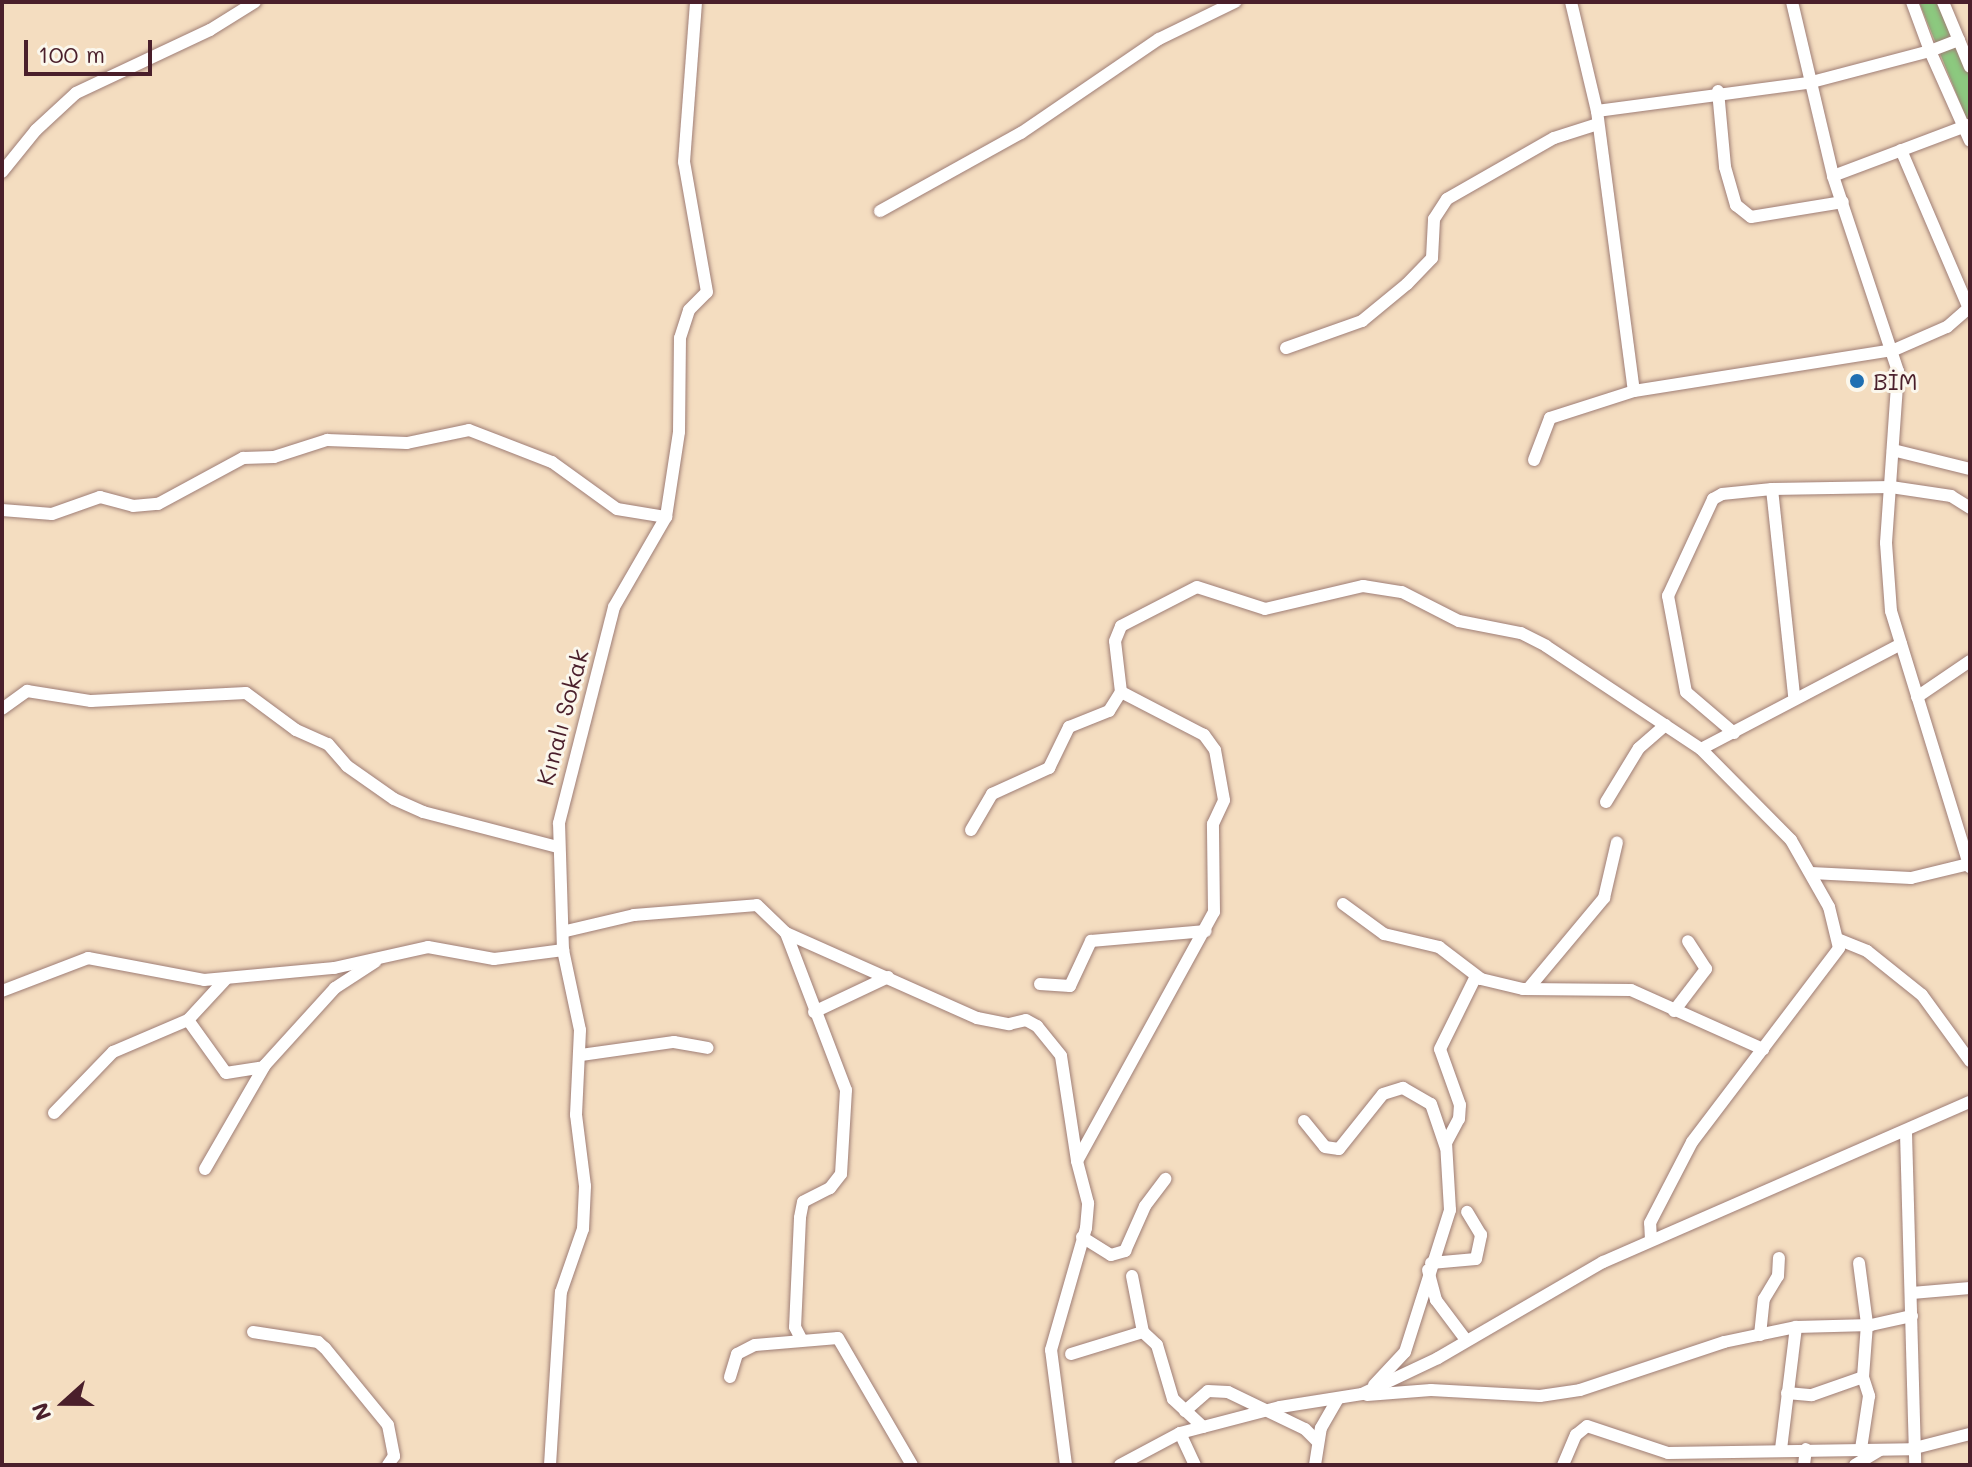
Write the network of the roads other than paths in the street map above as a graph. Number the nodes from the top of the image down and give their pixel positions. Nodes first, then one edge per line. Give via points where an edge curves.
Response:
1 (255, 2) edge
2 (696, 2) edge
3 (1235, 2) edge
4 (1571, 2) edge
5 (1792, 2) edge
6 (1912, 2) edge
7 (1943, 2) edge
8 (1959, 40) junction
9 (1930, 51) junction
10 (1970, 67) edge
11 (1808, 83) junction
12 (1718, 91) junction
13 (1598, 118) junction
14 (1967, 126) edge
15 (1970, 141) edge
16 (1901, 150) junction
17 (2, 172) edge
18 (1833, 176) junction
19 (1843, 202) junction
20 (880, 211) dead end
21 (1969, 309) edge
22 (1286, 348) dead end
23 (1894, 350) junction
24 (1634, 391) junction
25 (1893, 450) junction
26 (1534, 460) dead end
27 (1970, 469) edge
28 (1891, 487) junction
29 (1772, 489) junction
30 (1969, 505) edge
31 (2, 510) edge
32 (666, 517) junction
33 (1901, 644) junction
34 (1970, 661) edge
35 (1121, 692) junction
36 (1794, 696) junction
37 (1917, 697) junction
38 (2, 709) edge
39 (1665, 725) junction
40 (1734, 733) junction
41 (1701, 749) junction
42 (1606, 802) dead end
43 (971, 830) dead end
44 (1617, 842) dead end
45 (557, 847) junction
46 (1970, 866) edge
47 (1811, 873) junction
48 (1343, 904) dead end
49 (566, 931) junction
50 (1206, 931) junction
51 (786, 933) junction
52 (1840, 940) junction
53 (1688, 941) dead end
54 (563, 950) junction
55 (379, 958) junction
56 (229, 976) junction
57 (1476, 976) junction
58 (888, 977) junction
59 (1040, 984) dead end
60 (1528, 989) junction
61 (2, 991) edge
62 (1674, 1011) junction
63 (814, 1012) junction
64 (188, 1020) junction
65 (707, 1048) dead end
66 (1763, 1049) junction
67 (581, 1055) junction
68 (1970, 1061) edge
69 (264, 1067) junction
70 (1970, 1102) edge
71 (54, 1113) dead end
72 (1304, 1121) dead end
73 (1906, 1133) junction
74 (1446, 1148) junction
75 (1077, 1161) junction
76 (205, 1169) dead end
77 (1165, 1179) dead end
78 (1467, 1212) dead end
79 (1082, 1237) junction
80 (1651, 1240) junction
81 (1779, 1258) dead end
82 (1859, 1263) dead end
83 (1430, 1267) junction
84 (1132, 1276) dead end
85 (1970, 1288) edge
86 (1912, 1293) junction
87 (1912, 1316) junction
88 (1867, 1324) junction
89 (1796, 1327) junction
90 (253, 1332) dead end
91 (1143, 1332) junction
92 (1760, 1335) junction
93 (801, 1339) junction
94 (1466, 1340) junction
95 (1071, 1354) dead end
96 (730, 1377) dead end
97 (1863, 1377) junction
98 (1787, 1393) junction
99 (1362, 1394) junction
100 (1337, 1400) junction
101 (1185, 1411) junction
102 (1267, 1412) junction
103 (1203, 1427) junction
104 (1180, 1433) junction
105 (1970, 1434) edge
106 (1318, 1442) junction
107 (1916, 1448) junction
108 (1781, 1449) junction
109 (1806, 1449) junction
110 (1861, 1449) junction
111 (1882, 1449) junction
112 (1663, 1459) edge
113 (388, 1465) edge
114 (550, 1465) edge
115 (912, 1465) edge
116 (1066, 1465) edge
117 (1120, 1465) edge
118 (1195, 1465) edge
119 (1315, 1465) edge
120 (1563, 1465) edge
121 (1804, 1465) edge
122 (1855, 1465) edge
123 (1915, 1465) edge

1 - 17 street via 210,30 76,93
2 - 32 street, Kınalı Sokak via 684,162 708,284 689,310 680,338 679,432
3 - 20 street via 1159,39 1021,133
4 - 13 street
5 - 11 street
6 - 9 street
7 - 8 street
8 - 9 street
8 - 10 street
9 - 11 street
9 - 14 street
11 - 12 street
11 - 18 street
12 - 13 street
12 - 19 street via 1725,167 1736,205 1751,217
13 - 22 street via 1447,199 1434,219 1432,258 1407,284 1362,321
13 - 24 street
14 - 15 street
14 - 16 street
16 - 18 street
16 - 21 street
18 - 19 street
19 - 23 street
21 - 23 street via 1947,327
23 - 24 street
23 - 25 street via 1898,382
24 - 26 street via 1550,418
25 - 27 street
25 - 28 street
28 - 29 street
28 - 30 street via 1951,496
28 - 33 street via 1887,578
29 - 36 street
29 - 40 street via 1713,499 1668,596 1686,692
31 - 32 street via 52,514 100,497 133,506 158,504 243,458 274,457 327,440 407,443 469,430 552,462 617,509
32 - 45 street, Kınalı Sokak via 614,607 566,781
33 - 36 street
33 - 37 street
34 - 37 street
35 - 39 street via 1115,665 1121,626 1172,596 1211,588 1240,604 1265,609 1363,586 1402,592 1472,625 1521,633
35 - 43 street via 1109,711 1069,727 1049,768 992,794
35 - 50 street via 1192,727 1215,750 1224,792 1213,824 1217,899
36 - 40 street
37 - 46 street
38 - 45 street via 27,691 91,701 246,693 296,730 328,744 347,766 394,799 423,812
39 - 41 street
39 - 42 street via 1639,748
40 - 41 street
41 - 47 street via 1780,825
44 - 60 street via 1604,898
45 - 49 street, Kınalı Sokak
46 - 47 street via 1911,878
47 - 52 street
48 - 57 street via 1384,934 1439,947
49 - 51 street via 634,915 757,905
49 - 54 street, Kınalı Sokak
50 - 59 street via 1091,941 1070,986
50 - 75 street via 1134,1050
51 - 58 street
51 - 63 street
52 - 66 street
52 - 68 street via 1867,951 1922,995
53 - 62 street via 1706,969
54 - 55 street via 494,959 428,947
54 - 67 street, Kınalı Sokak
55 - 56 street via 334,968
55 - 69 street via 335,988
56 - 61 street via 204,980 88,958
56 - 64 street
57 - 60 street
57 - 74 street via 1441,1043 1443,1067 1460,1105
58 - 63 street
58 - 75 street via 977,1018 1009,1024 1026,1020 1047,1034 1061,1056
60 - 62 street via 1631,990
62 - 66 street
63 - 93 street via 846,1090 841,1174 830,1188 803,1202 800,1218 795,1327
64 - 69 street via 226,1073
64 - 71 street via 113,1052
65 - 67 street via 674,1042
66 - 80 street via 1692,1142 1650,1223
67 - 114 street, Kınalı Sokak via 576,1115 584,1221 561,1292
69 - 76 street
70 - 73 street
72 - 74 street via 1325,1147 1339,1149 1383,1094 1403,1088 1431,1104
73 - 80 street
73 - 86 street
74 - 83 street via 1452,1200
75 - 79 street via 1088,1203
77 - 79 street via 1145,1206 1125,1251 1111,1255
78 - 83 street via 1481,1235 1476,1259
79 - 116 street via 1051,1350
80 - 94 street
81 - 92 street via 1778,1276 1764,1299
82 - 88 street
83 - 94 street via 1436,1300
83 - 99 street via 1405,1352
84 - 91 street
85 - 86 street
86 - 87 street
87 - 88 street
87 - 107 street
88 - 89 street
88 - 97 street
89 - 92 street
89 - 98 street
90 - 113 street via 318,1342 325,1348 388,1425 394,1456
91 - 95 street
91 - 101 street via 1157,1345 1170,1392
92 - 99 street via 1561,1393
93 - 96 street via 767,1341 744,1350 737,1354
93 - 115 street via 838,1338 845,1343
94 - 99 street
97 - 98 street via 1812,1395
97 - 110 street via 1868,1405 1861,1423
98 - 108 street
99 - 100 street
100 - 102 street
100 - 106 street
101 - 102 street via 1218,1390 1248,1399
101 - 103 street
102 - 103 street
102 - 106 street via 1305,1429
103 - 104 street
104 - 117 street
104 - 118 street
105 - 107 street
106 - 119 street
107 - 111 street
107 - 123 street
108 - 109 street
108 - 112 street
109 - 110 street
109 - 121 street
110 - 111 street
111 - 122 street
112 - 120 street via 1587,1426 1576,1435

